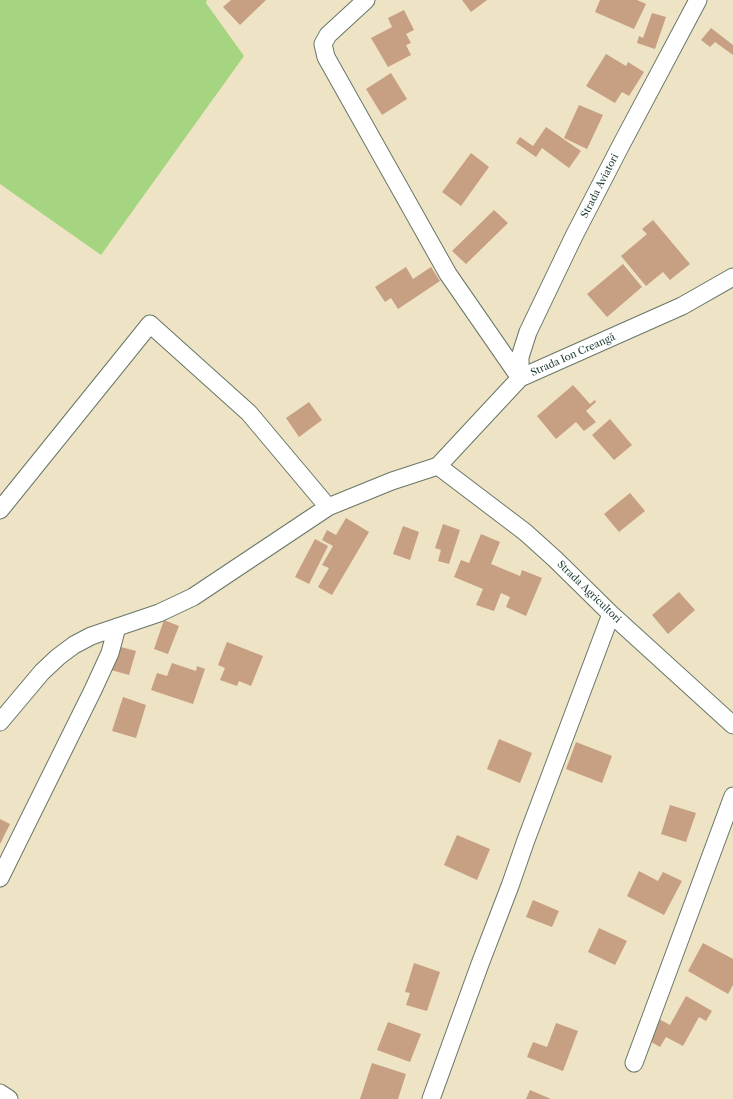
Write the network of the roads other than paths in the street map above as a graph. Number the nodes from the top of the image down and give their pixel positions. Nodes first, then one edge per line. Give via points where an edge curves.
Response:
1 (366, 0) edge
2 (698, 0) edge
3 (733, 277) edge
4 (520, 378) junction
5 (438, 466) junction
6 (328, 507) junction
7 (0, 510) edge
8 (611, 614) junction
9 (117, 627) junction
10 (0, 722) edge
11 (733, 725) edge
12 (733, 796) edge
13 (0, 878) edge
14 (634, 1063) dead end
15 (0, 1093) edge
16 (9, 1099) edge
17 (431, 1099) edge

1 - 4 street via 328,35 323,44 326,57 448,274
2 - 4 street, Strada Aviatori via 574,236 528,332 520,357
3 - 4 street, Strada Ion Creangă via 682,306
4 - 5 street, Strada Ion Creangă
5 - 6 street
5 - 8 street, Strada Agricultori via 525,532
6 - 7 street via 249,414 150,324
6 - 9 street via 193,597 159,613
8 - 11 street, Strada Agricultori
8 - 17 street
9 - 10 street via 85,639 58,656
9 - 13 street via 110,653 93,690
12 - 14 street
15 - 16 street

